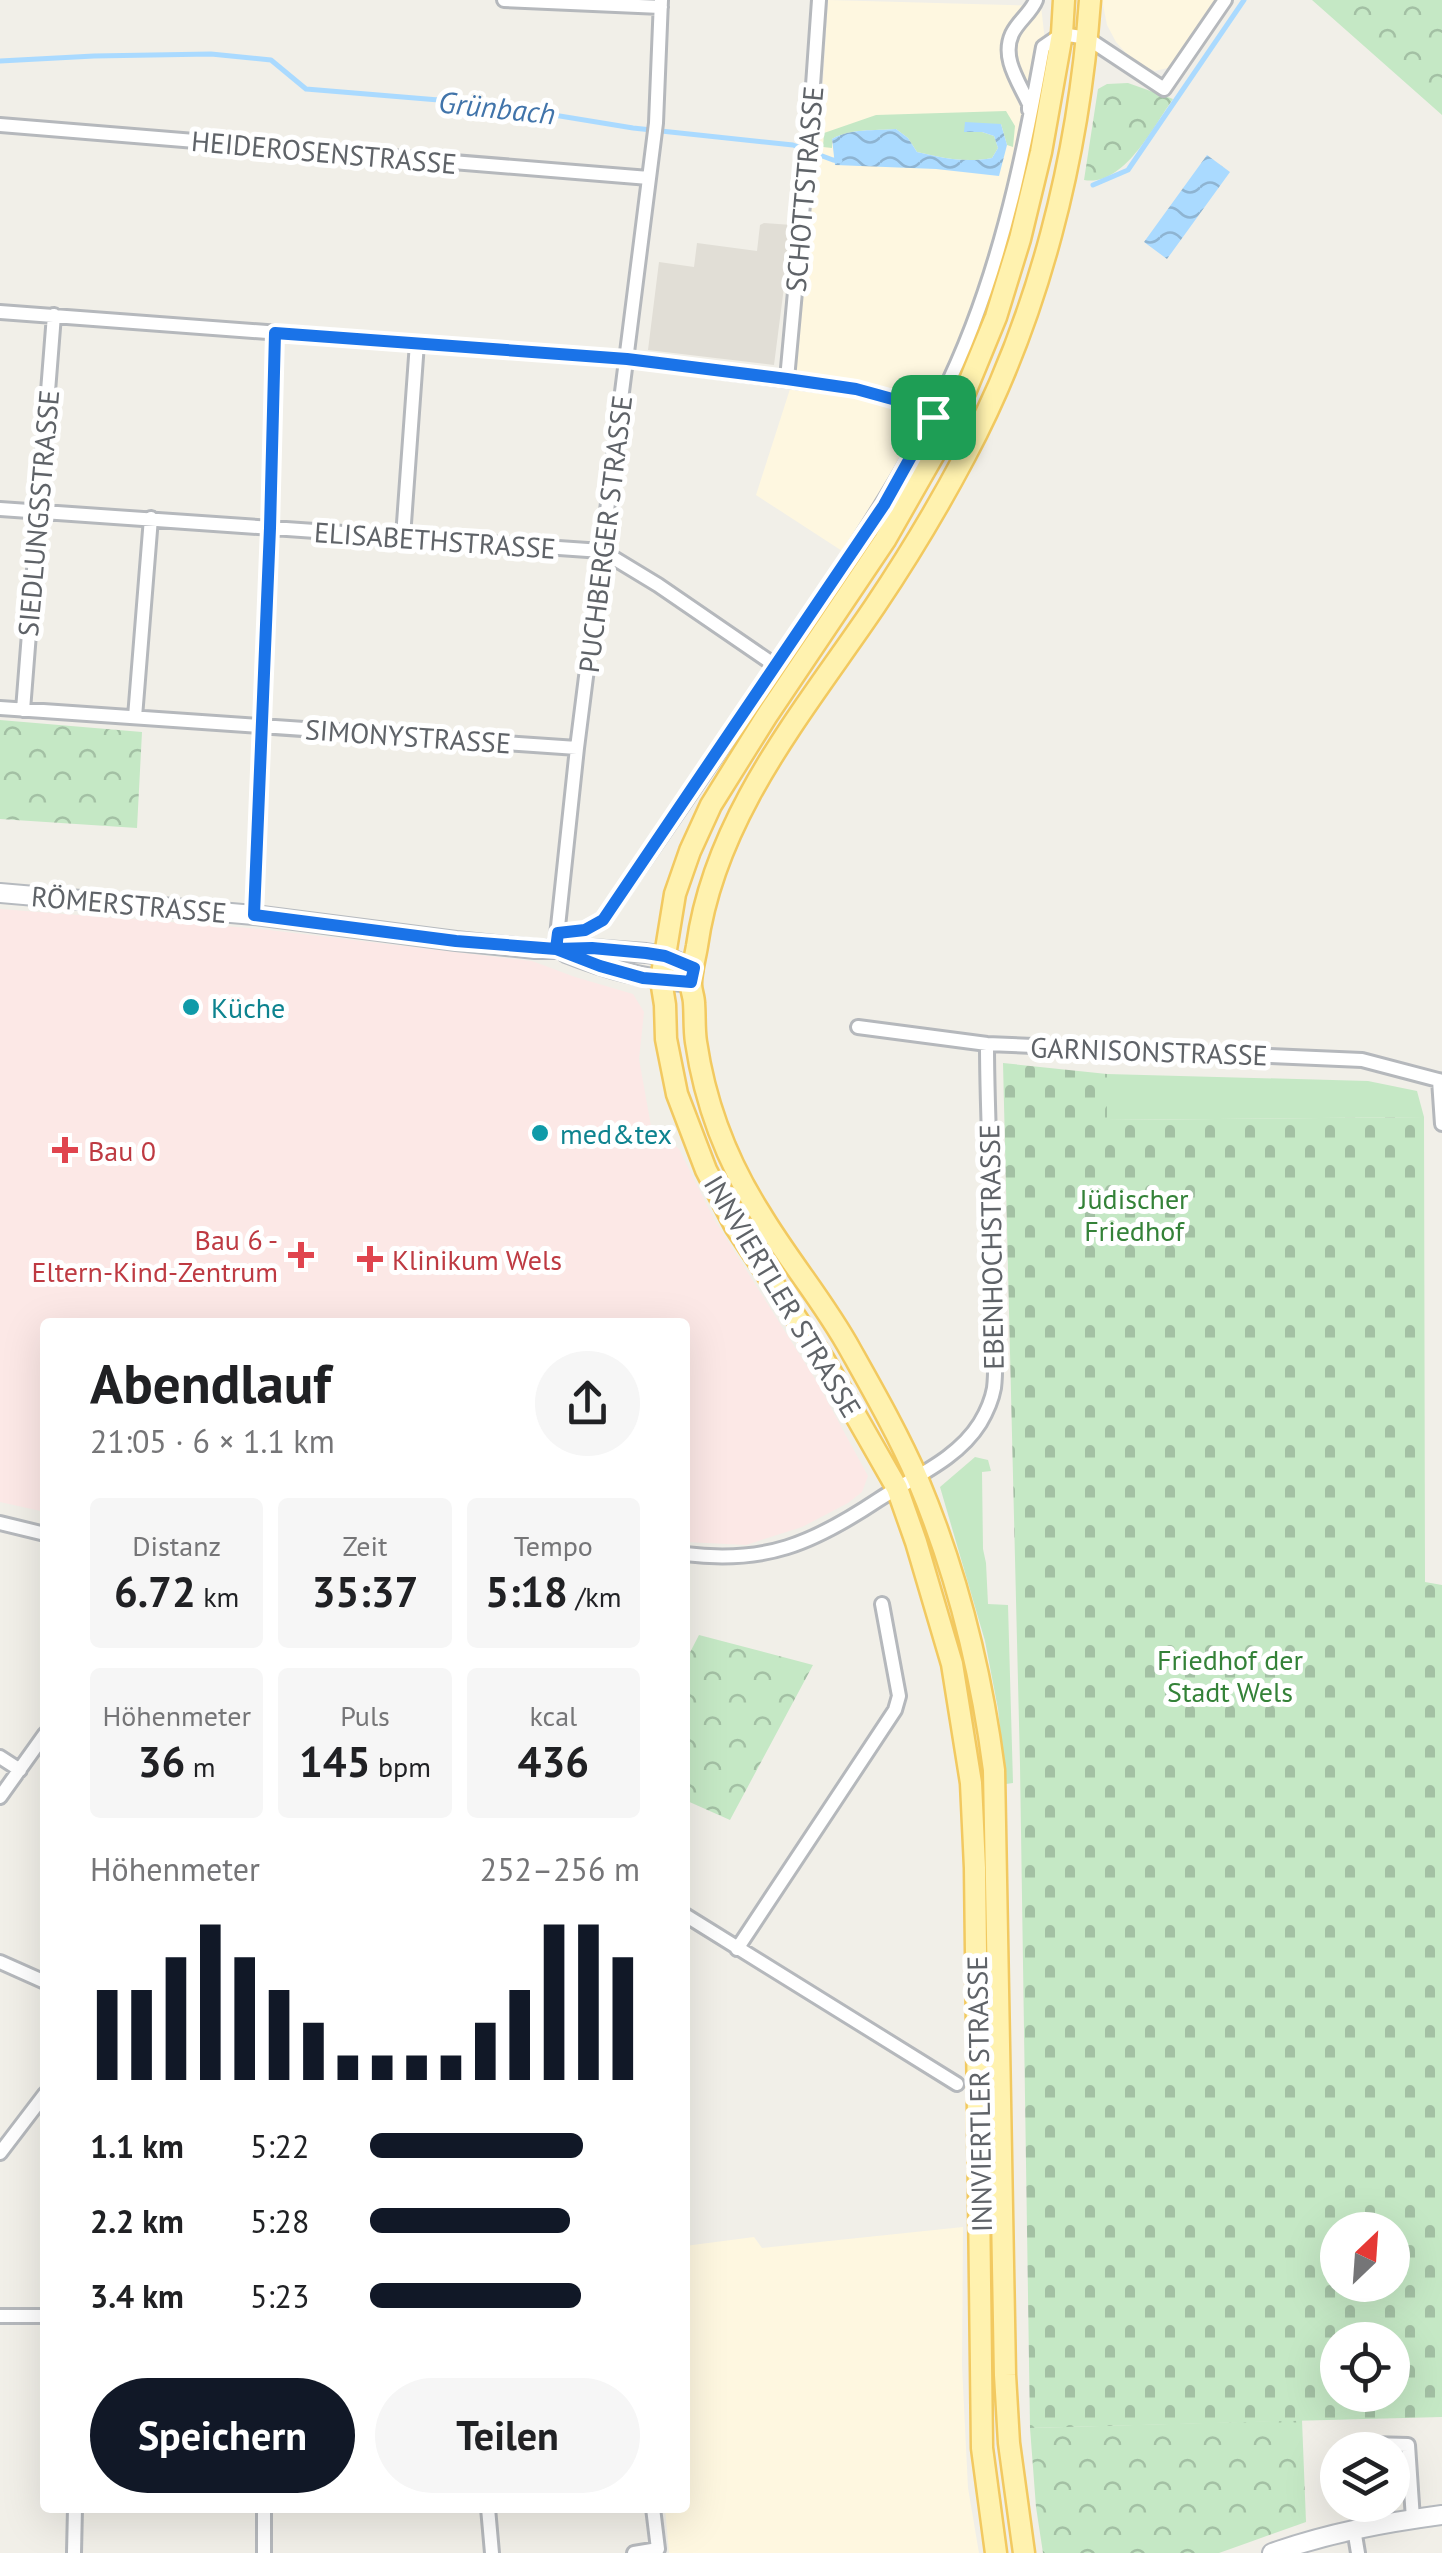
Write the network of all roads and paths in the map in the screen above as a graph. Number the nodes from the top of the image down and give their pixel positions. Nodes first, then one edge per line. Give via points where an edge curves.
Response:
1 (504, 0) edge
2 (819, 0) edge
3 (1036, 0) edge
4 (1064, 0) edge
5 (1090, 0) edge
6 (1226, 0) edge
7 (661, 3) edge
8 (1062, 34) junction
9 (1087, 38) junction
10 (1029, 122) junction
11 (0, 125) edge
12 (649, 178) junction
13 (0, 312) edge
14 (54, 316) junction
15 (275, 333) junction
16 (417, 343) junction
17 (627, 359) junction
18 (787, 379) junction
19 (933, 417) junction
20 (0, 509) edge
21 (37, 511) junction
22 (151, 518) junction
23 (270, 528) junction
24 (403, 537) junction
25 (602, 552) junction
26 (776, 666) junction
27 (0, 708) edge
28 (23, 710) junction
29 (134, 717) junction
30 (260, 726) junction
31 (578, 748) junction
32 (0, 893) edge
33 (254, 915) junction
34 (557, 941) junction
35 (665, 956) junction
36 (692, 976) junction
37 (661, 980) junction
38 (858, 1028) dead end
39 (987, 1044) junction
40 (1440, 1080) edge
41 (1442, 1124) edge
42 (916, 1476) junction
43 (896, 1488) junction
44 (0, 1523) edge
45 (40, 1533) edge
46 (690, 1554) edge
47 (882, 1604) dead end
48 (40, 1741) edge
49 (0, 1758) edge
50 (20, 1770) junction
51 (0, 1797) edge
52 (690, 1918) edge
53 (737, 1948) junction
54 (0, 1962) edge
55 (40, 1980) edge
56 (957, 2084) dead end
57 (40, 2101) edge
58 (0, 2153) edge
59 (0, 2316) edge
60 (40, 2316) edge
61 (1410, 2475) edge
62 (75, 2513) edge
63 (264, 2513) edge
64 (488, 2513) edge
65 (654, 2513) edge
66 (1442, 2515) edge
67 (1410, 2519) edge
68 (1413, 2519) junction
69 (1365, 2522) edge
70 (1354, 2529) junction
71 (74, 2553) edge
72 (264, 2553) edge
73 (492, 2553) edge
74 (634, 2553) edge
75 (996, 2553) edge
76 (1024, 2553) edge
77 (1272, 2553) edge
78 (1358, 2553) edge

1 - 7 street
2 - 18 street, SCHOTTSTRASSE
3 - 10 street via 1012,33 1007,54
4 - 8 main road, INNVIERTLER STRASSE
5 - 9 main road, INNVIERTLER STRASSE
6 - 9 street via 1164,89
7 - 12 street, PUCHBERGER STRASSE
8 - 9 street
8 - 10 street via 1043,47
8 - 35 main road, INNVIERTLER STRASSE via 1020,239 966,390 885,540 710,805 675,894
9 - 36 main road, INNVIERTLER STRASSE via 1052,228 992,401 909,555 738,816 709,885
10 - 19 street via 996,259
11 - 12 street, HEIDEROSENSTRASSE
12 - 17 street, PUCHBERGER STRASSE
13 - 14 street
14 - 15 street
14 - 21 street, SIEDLUNGSSTRASSE
15 - 16 street
15 - 23 street
16 - 17 street
16 - 24 street
17 - 18 street
17 - 25 street, PUCHBERGER STRASSE
18 - 19 street via 856,389
19 - 26 street via 884,505
20 - 21 street, ELISABETHSTRASSE
21 - 22 street, ELISABETHSTRASSE
21 - 28 street, SIEDLUNGSSTRASSE
22 - 23 street, ELISABETHSTRASSE
22 - 29 street
23 - 24 street, ELISABETHSTRASSE
23 - 30 street
24 - 25 street, ELISABETHSTRASSE
25 - 26 street, ELISABETHSTRASSE
25 - 31 street, PUCHBERGER STRASSE
26 - 34 street via 603,920
27 - 28 street, SIMONYSTRASSE
28 - 29 street, SIMONYSTRASSE
29 - 30 street, SIMONYSTRASSE
30 - 31 street, SIMONYSTRASSE
30 - 33 street
31 - 34 street, PUCHBERGER STRASSE
32 - 33 main road, RÖMERSTRASSE
33 - 34 main road, RÖMERSTRASSE via 456,941
34 - 35 main road, RÖMERSTRASSE
34 - 37 main road, RÖMERSTRASSE via 600,966
35 - 36 main road, RÖMERSTRASSE
35 - 37 main road, INNVIERTLER STRASSE
36 - 37 main road, RÖMERSTRASSE
36 - 42 main road, INNVIERTLER STRASSE via 695,1037 722,1140 758,1211 849,1346
37 - 43 main road, INNVIERTLER STRASSE via 677,1094 706,1170
38 - 39 street, GARNISONSTRASSE
39 - 40 street, GARNISONSTRASSE via 1362,1060
39 - 42 street, EBENHOCHSTRASSE via 994,1389 969,1438
40 - 41 street, GARNISONSTRASSE
42 - 43 street, EBENHOCHSTRASSE
42 - 76 main road, INNVIERTLER STRASSE via 972,1638 994,1770 1005,2375
43 - 46 street, EBENHOCHSTRASSE via 800,1544 761,1555
43 - 75 main road, INNVIERTLER STRASSE via 952,1664 971,1783 982,2448
44 - 45 street
47 - 53 street via 900,1696 895,1710
48 - 50 street
49 - 50 street
50 - 51 street
52 - 53 street
53 - 56 street
54 - 55 street
57 - 58 street
59 - 60 street
61 - 68 street
62 - 71 street
63 - 72 street
64 - 73 street
65 - 74 street via 658,2549
66 - 68 main road
67 - 68 main road
69 - 70 main road
70 - 77 main road
70 - 78 street

